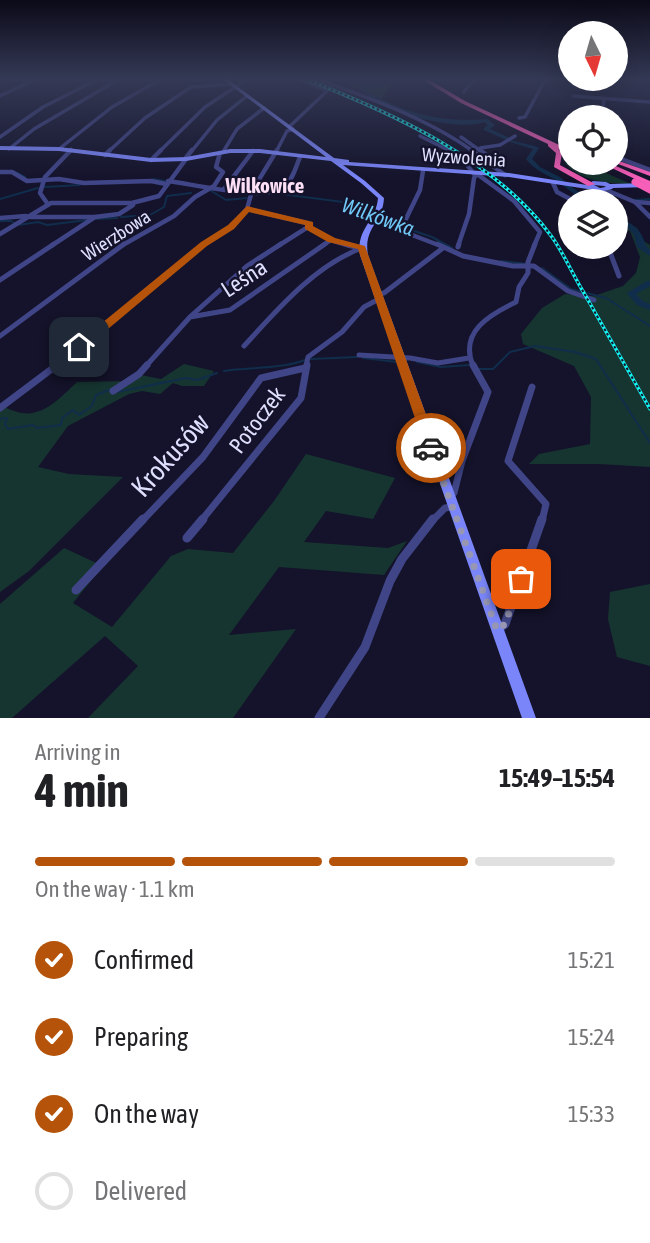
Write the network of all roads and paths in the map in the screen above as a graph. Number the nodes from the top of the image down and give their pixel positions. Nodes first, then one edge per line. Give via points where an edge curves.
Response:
1 (37, 112) edge
2 (63, 112) edge
3 (106, 112) edge
4 (155, 112) edge
5 (200, 112) edge
6 (228, 112) edge
7 (259, 112) edge
8 (269, 112) edge
9 (307, 112) edge
10 (396, 112) edge
11 (484, 112) edge
12 (493, 112) edge
13 (529, 112) edge
14 (519, 118) dead end
15 (437, 125) dead end
16 (291, 128) junction
17 (533, 135) junction
18 (420, 136) dead end
19 (516, 136) dead end
20 (0, 137) edge
21 (558, 142) edge
22 (558, 144) edge
23 (0, 148) edge
24 (480, 148) junction
25 (9, 149) junction
26 (59, 149) junction
27 (71, 150) junction
28 (253, 151) junction
29 (222, 152) junction
30 (277, 153) junction
31 (104, 155) junction
32 (300, 157) junction
33 (186, 159) junction
34 (333, 159) junction
35 (151, 160) junction
36 (347, 164) junction
37 (628, 167) edge
38 (423, 171) junction
39 (0, 172) edge
40 (476, 174) junction
41 (504, 174) junction
42 (628, 174) edge
43 (577, 175) edge
44 (621, 175) edge
45 (44, 179) junction
46 (649, 182) edge
47 (167, 183) junction
48 (553, 184) junction
49 (593, 185) junction
50 (608, 188) junction
51 (210, 189) junction
52 (224, 190) junction
53 (557, 192) joint
54 (550, 193) dead end
55 (251, 195) junction
56 (635, 202) junction
57 (47, 203) junction
58 (650, 203) edge
59 (133, 205) junction
60 (247, 209) junction
61 (27, 216) junction
62 (650, 217) edge
63 (0, 218) edge
64 (92, 219) junction
65 (308, 227) junction
66 (0, 234) edge
67 (331, 240) junction
68 (458, 247) dead end
69 (359, 248) junction
70 (443, 248) junction
71 (613, 259) edge
72 (528, 264) junction
73 (620, 276) dead end
74 (0, 280) edge
75 (379, 297) junction
76 (594, 300) dead end
77 (190, 317) junction
78 (0, 336) edge
79 (244, 346) dead end
80 (359, 355) dead end
81 (400, 357) junction
82 (469, 358) junction
83 (307, 363) junction
84 (532, 387) dead end
85 (113, 391) dead end
86 (0, 408) edge
87 (450, 502) junction
88 (187, 538) dead end
89 (76, 590) dead end
90 (497, 630) junction
91 (319, 718) edge
92 (529, 718) edge

1 - 20 street
2 - 25 street
3 - 26 street
4 - 31 street
5 - 35 street
6 - 33 street
7 - 29 street via 237,128
8 - 16 main road
9 - 16 street
10 - 41 street via 461,142
11 - 17 highway
12 - 21 highway
13 - 14 street
15 - 24 street
16 - 30 street
16 - 34 main road
17 - 22 highway
17 - 49 highway via 558,151 556,166
18 - 40 street via 461,157
19 - 24 street
23 - 25 main road
24 - 41 street
25 - 26 main road
26 - 27 main road
27 - 31 main road
27 - 45 street
28 - 29 main road
28 - 30 main road
28 - 52 street
29 - 33 main road
29 - 51 street via 216,167 223,172
30 - 32 main road
30 - 55 street
31 - 35 main road
32 - 34 main road
32 - 55 street via 282,188
33 - 35 main road
33 - 47 street
34 - 36 main road
36 - 38 main road, Wyzwolenia
36 - 69 main road via 382,200
37 - 46 highway
38 - 40 main road, Wyzwolenia
38 - 70 street via 425,176 401,228
39 - 45 street via 12,172 23,180
40 - 41 main road, Wyzwolenia
40 - 68 street
40 - 72 street via 514,201 538,228
41 - 48 main road, Wyzwolenia
42 - 46 highway
43 - 49 highway
44 - 46 highway, bridge via 635,183
45 - 47 street
45 - 57 street via 40,191
46 - 50 main road
47 - 51 street
47 - 59 street via 159,196
48 - 49 main road, Wyzwolenia
48 - 53 street
49 - 50 main road, Wyzwolenia
50 - 56 street
51 - 52 street
51 - 78 street, Wierzbowa via 114,250
52 - 55 street
53 - 54 street
55 - 60 street
56 - 58 street
56 - 62 street
57 - 59 street
57 - 61 street
59 - 64 street via 118,214
60 - 65 street via 310,224
60 - 86 street via 231,227
61 - 63 street
61 - 64 street
61 - 66 street
64 - 74 street
65 - 67 street
65 - 77 street via 247,266
67 - 69 street
67 - 77 street, Leśna via 230,310
69 - 75 main road
69 - 79 street via 270,316
70 - 72 street via 483,261
70 - 75 street
71 - 73 street
72 - 76 street via 568,290
72 - 82 street via 516,302 495,310 476,326 467,349
75 - 81 main road
75 - 83 street
77 - 85 street via 139,374
80 - 81 street
81 - 82 street via 448,363
81 - 87 main road
82 - 87 street via 486,381 488,393
83 - 88 street, Potoczek via 301,398
83 - 89 street, Krokusów via 261,378 206,454
84 - 90 street via 508,461 546,504 505,624
87 - 90 main road
87 - 91 street via 402,559 365,647
90 - 92 main road

